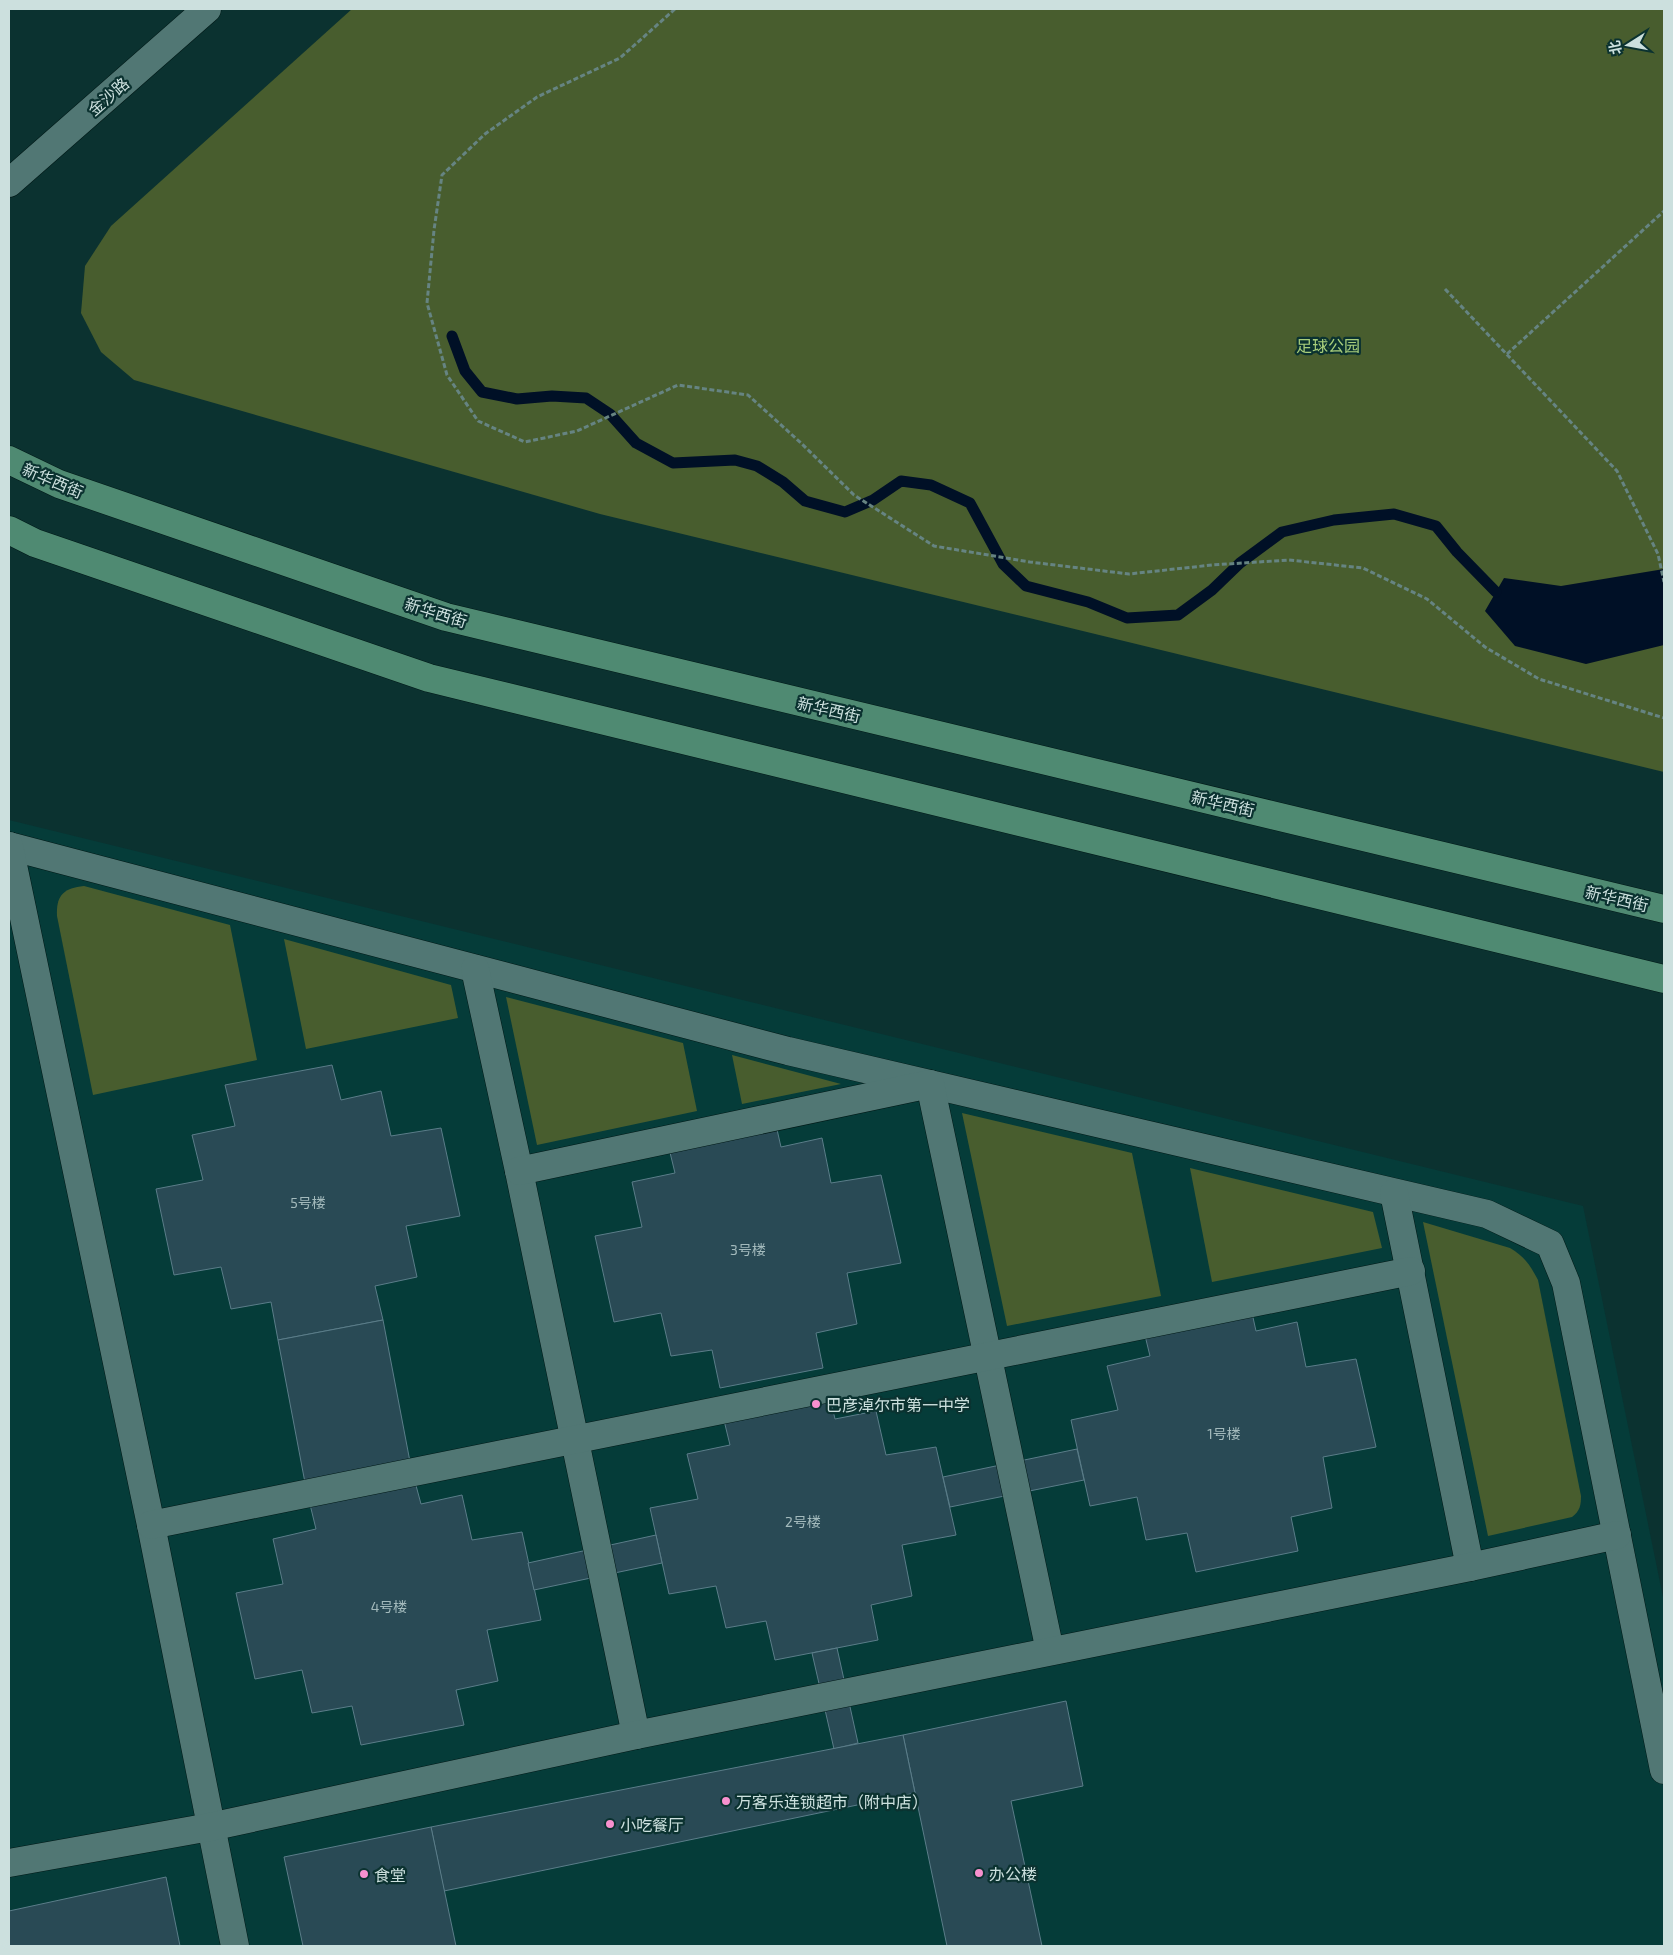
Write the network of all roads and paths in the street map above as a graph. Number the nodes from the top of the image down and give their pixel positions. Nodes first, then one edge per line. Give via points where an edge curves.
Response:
1 (207, 9) edge
2 (675, 9) edge
3 (9, 183) edge
4 (1664, 211) edge
5 (1446, 289) dead end
6 (1507, 354) junction
7 (9, 460) edge
8 (9, 530) edge
9 (1664, 582) edge
10 (1664, 718) edge
11 (9, 846) edge
12 (1664, 909) edge
13 (474, 969) junction
14 (1664, 978) edge
15 (930, 1084) junction
16 (519, 1171) junction
17 (1394, 1193) junction
18 (1410, 1271) junction
19 (988, 1357) junction
20 (575, 1440) junction
21 (151, 1525) junction
22 (1616, 1535) junction
23 (1470, 1566) junction
24 (1050, 1651) junction
25 (1659, 1711) edge
26 (636, 1735) junction
27 (1664, 1770) edge
28 (210, 1827) junction
29 (9, 1864) edge
30 (235, 1946) edge

1 - 3 street, 金沙路
2 - 10 path via 620,58 537,97 484,134 442,175 427,303 447,375 478,421 526,442 577,431 678,386 748,396 802,443 854,495 934,546 1129,574 1289,560 1363,568 1427,599 1485,647 1539,679
4 - 6 path
5 - 6 path
6 - 9 path via 1617,470 1658,554
7 - 12 main road, 新华西街 via 59,484 446,617
8 - 14 main road via 35,543 429,678
11 - 13 street
11 - 21 street
13 - 15 street via 788,1051
13 - 16 street
15 - 16 street
15 - 17 street
15 - 19 street
16 - 20 street
17 - 18 street
17 - 22 street via 1486,1214 1550,1244 1566,1282
18 - 19 street
18 - 23 street
19 - 20 street
19 - 24 street
20 - 21 street
20 - 26 street
21 - 28 street
22 - 23 street
22 - 25 street
23 - 24 street
24 - 26 street
25 - 27 street
26 - 28 street
28 - 29 street
28 - 30 street

